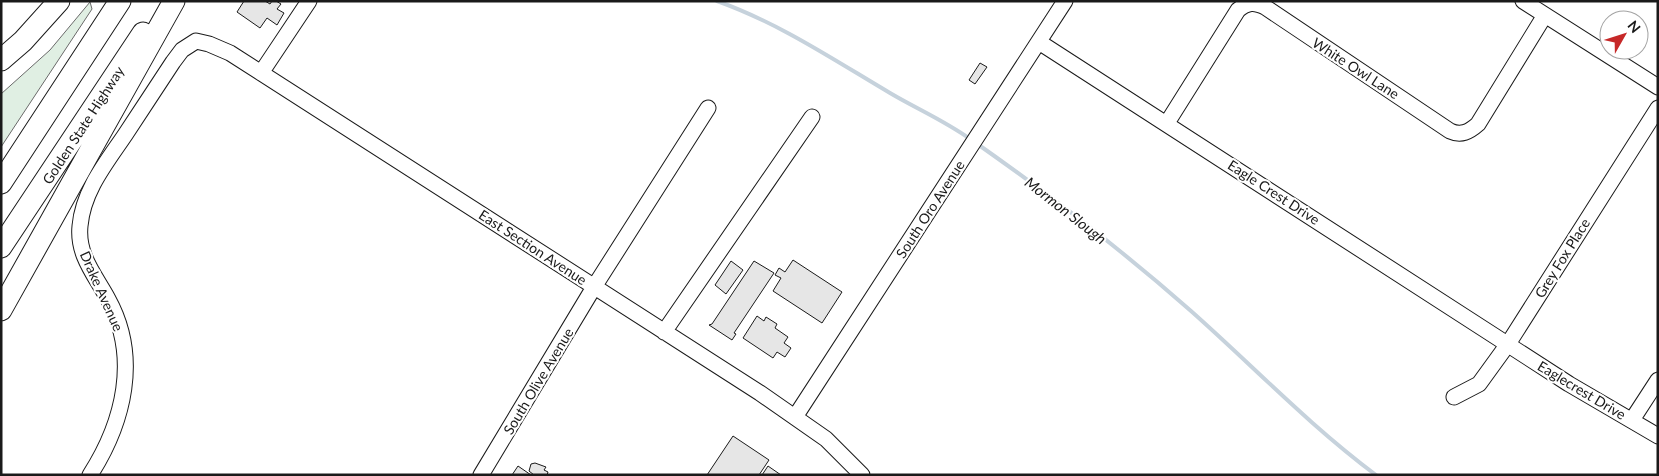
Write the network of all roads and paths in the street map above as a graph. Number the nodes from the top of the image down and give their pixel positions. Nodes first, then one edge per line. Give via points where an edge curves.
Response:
1 (59, 1) edge
2 (120, 1) edge
3 (164, 1) edge
4 (174, 1) edge
5 (308, 1) edge
6 (1066, 1) edge
7 (1523, 1) edge
8 (1545, 15) junction
9 (1039, 42) junction
10 (191, 44) joint
11 (1, 60) edge
12 (260, 73) junction
13 (1658, 87) edge
14 (708, 108) dead end
15 (1658, 108) edge
16 (812, 117) dead end
17 (1167, 123) junction
18 (1, 183) edge
19 (1, 247) edge
20 (594, 287) junction
21 (1, 310) edge
22 (664, 332) junction
23 (1508, 344) junction
24 (1658, 380) edge
25 (1454, 397) dead end
26 (795, 417) junction
27 (1632, 420) junction
28 (1658, 436) edge
29 (90, 475) edge
30 (481, 475) edge
31 (862, 475) edge

1 - 11 highway
2 - 18 highway
3 - 19 highway, Golden State Highway
4 - 21 highway
5 - 12 street
6 - 9 street, South Oro Avenue
7 - 8 street
8 - 13 street
8 - 17 street, White Owl Lane via 1478,124 1469,132 1460,134 1450,131 1265,7 1254,2 1245,4 1238,10
9 - 17 street, Eagle Crest Drive
9 - 26 street, South Oro Avenue
10 - 12 street, East Section Avenue via 196,41 209,44 230,53
10 - 29 street, Drake Avenue via 182,50 96,179 82,210 80,234 84,256 118,322 125,358 124,393 116,425 106,451
12 - 20 street, East Section Avenue
14 - 20 street, South Olive Avenue
15 - 23 street, Grey Fox Place
16 - 22 street
17 - 23 street, Eagle Crest Drive
20 - 22 street, East Section Avenue
20 - 30 street, South Olive Avenue
22 - 26 street, East Section Avenue
23 - 25 street, Grey Fox Place via 1479,384
23 - 27 street, Eaglecrest Drive
24 - 27 street
26 - 31 street, East Section Avenue via 826,439
27 - 28 street, Eaglecrest Drive

